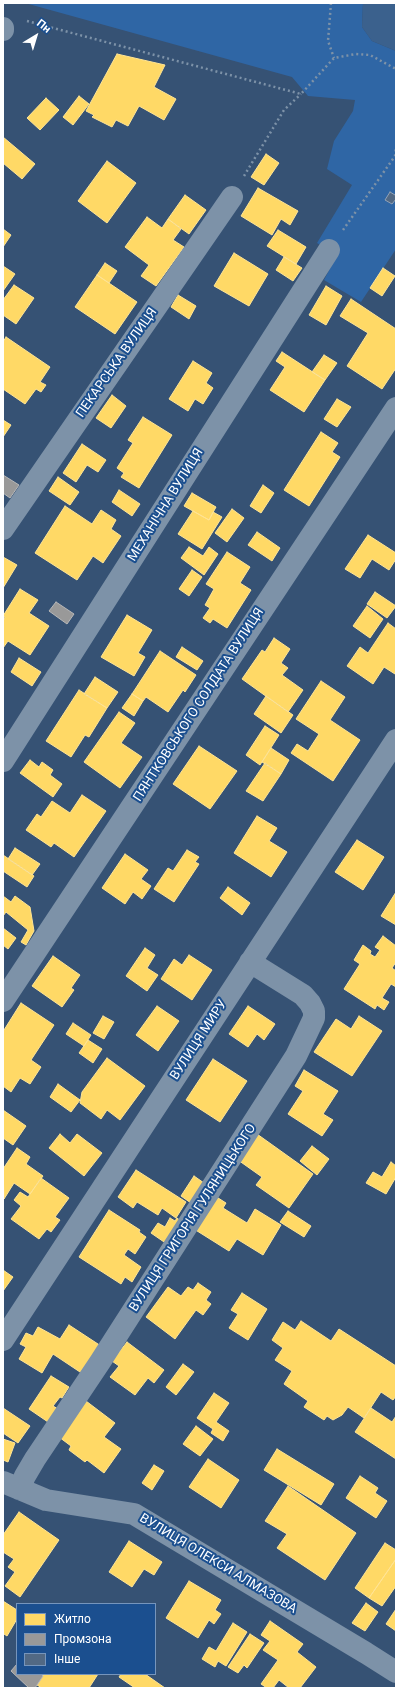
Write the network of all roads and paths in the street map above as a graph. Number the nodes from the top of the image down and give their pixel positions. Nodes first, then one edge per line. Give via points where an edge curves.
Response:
1 (331, 3) edge
2 (26, 21) dead end
3 (334, 58) junction
4 (396, 69) edge
5 (302, 94) junction
6 (396, 148) edge
7 (232, 197) joint
8 (329, 250) joint
9 (396, 408) edge
10 (3, 529) edge
11 (396, 740) edge
12 (3, 761) edge
13 (250, 962) junction
14 (3, 1001) edge
15 (3, 1340) edge
16 (11, 1486) edge
17 (396, 1672) edge

1 - 3 path via 328,41
2 - 5 path
3 - 4 path via 356,54 370,55
3 - 5 path
5 - 7 path via 284,110
6 - 8 path via 394,156
7 - 10 street, ПЕКАРСЬКА ВУЛИЦЯ
8 - 12 street, МЕХАНІЧНА ВУЛИЦЯ
9 - 14 street, ПЯНТКОВСЬКОГО СОЛДАТА ВУЛИЦЯ
11 - 13 street, ВУЛИЦЯ МИРУ
13 - 15 street, ВУЛИЦЯ МИРУ
13 - 16 street, ВУЛИЦЯ ГРИГОРІЯ ГУЛЯНИЦЬКОГО via 303,995 314,1011 314,1018 296,1056 100,1362 25,1476
16 - 17 street, ВУЛИЦЯ ОЛЕКСИ АЛМАЗОВА via 46,1500 134,1514

